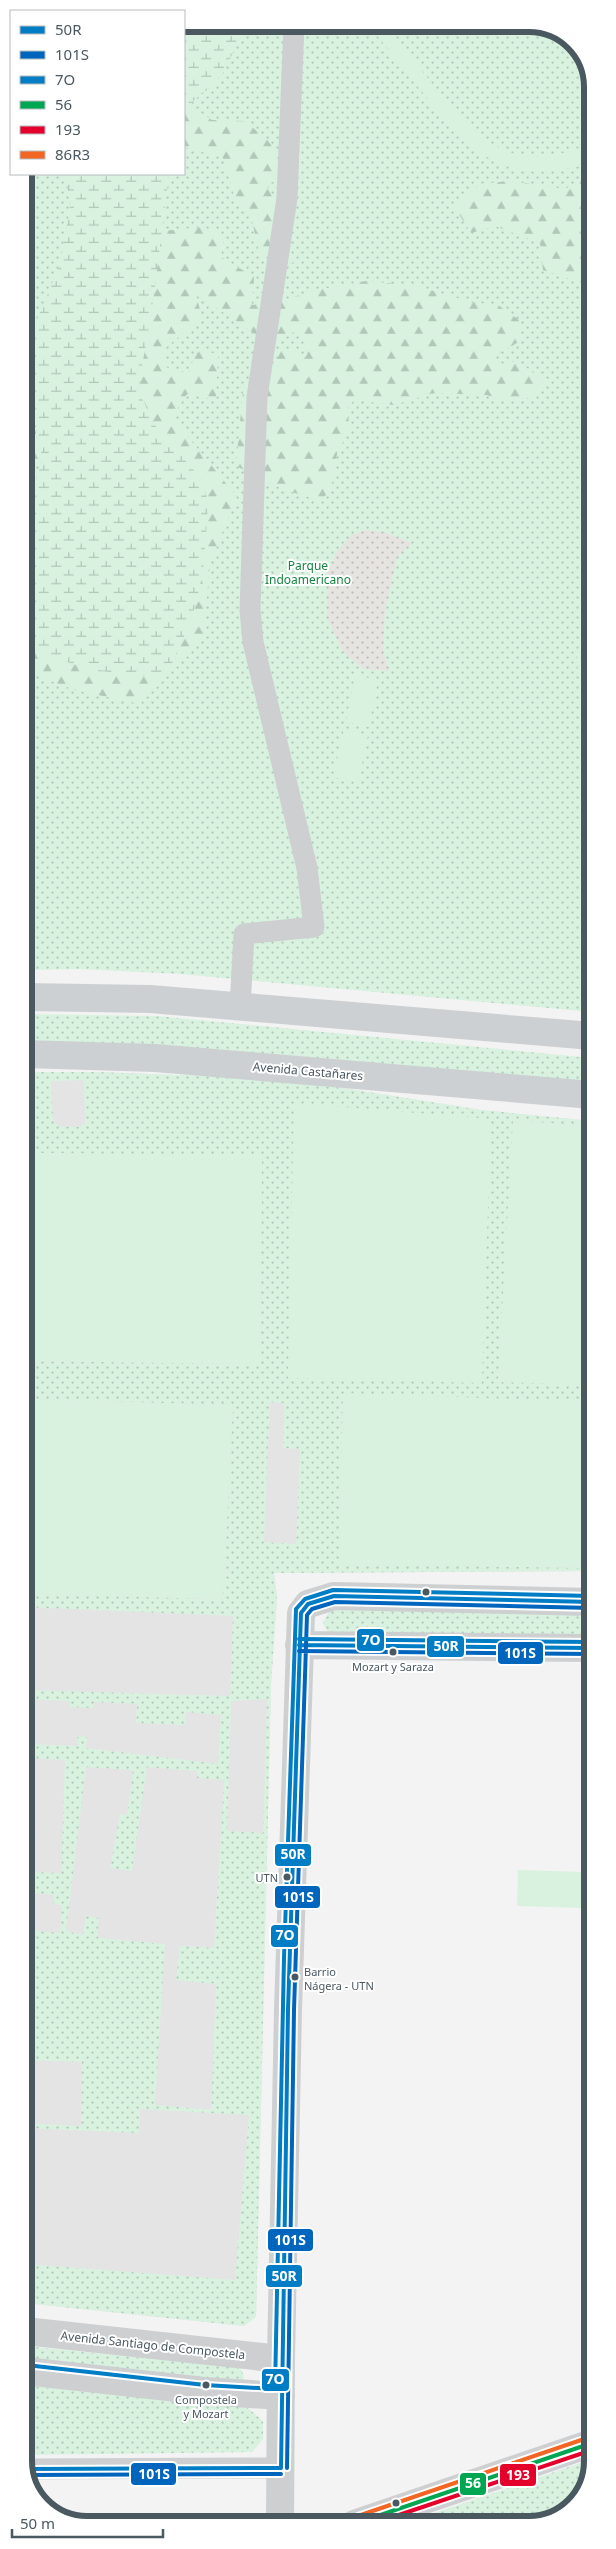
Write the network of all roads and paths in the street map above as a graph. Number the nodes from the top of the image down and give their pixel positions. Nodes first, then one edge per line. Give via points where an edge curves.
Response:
1 (294, 33) edge
2 (33, 997) edge
3 (240, 1007) junction
4 (584, 1035) edge
5 (33, 1054) edge
6 (584, 1094) edge
7 (584, 1602) edge
8 (299, 1644) junction
9 (584, 1648) edge
10 (33, 2332) edge
11 (281, 2359) junction
12 (33, 2372) edge
13 (281, 2396) junction
14 (584, 2446) edge
15 (281, 2468) junction
16 (34, 2474) edge
17 (280, 2516) edge
18 (378, 2516) edge

1 - 3 street via 287,198 257,397 250,610 253,642 307,868 314,927 244,934
2 - 3 main road via 150,999
3 - 4 main road
5 - 6 main road, Avenida Castañares via 155,1058
7 - 8 street via 334,1596 308,1604 301,1613
8 - 9 street
8 - 11 street
10 - 11 street, Avenida Santiago de Compostela
11 - 13 street
12 - 13 street
13 - 15 street
14 - 18 street
15 - 16 street
15 - 17 street

